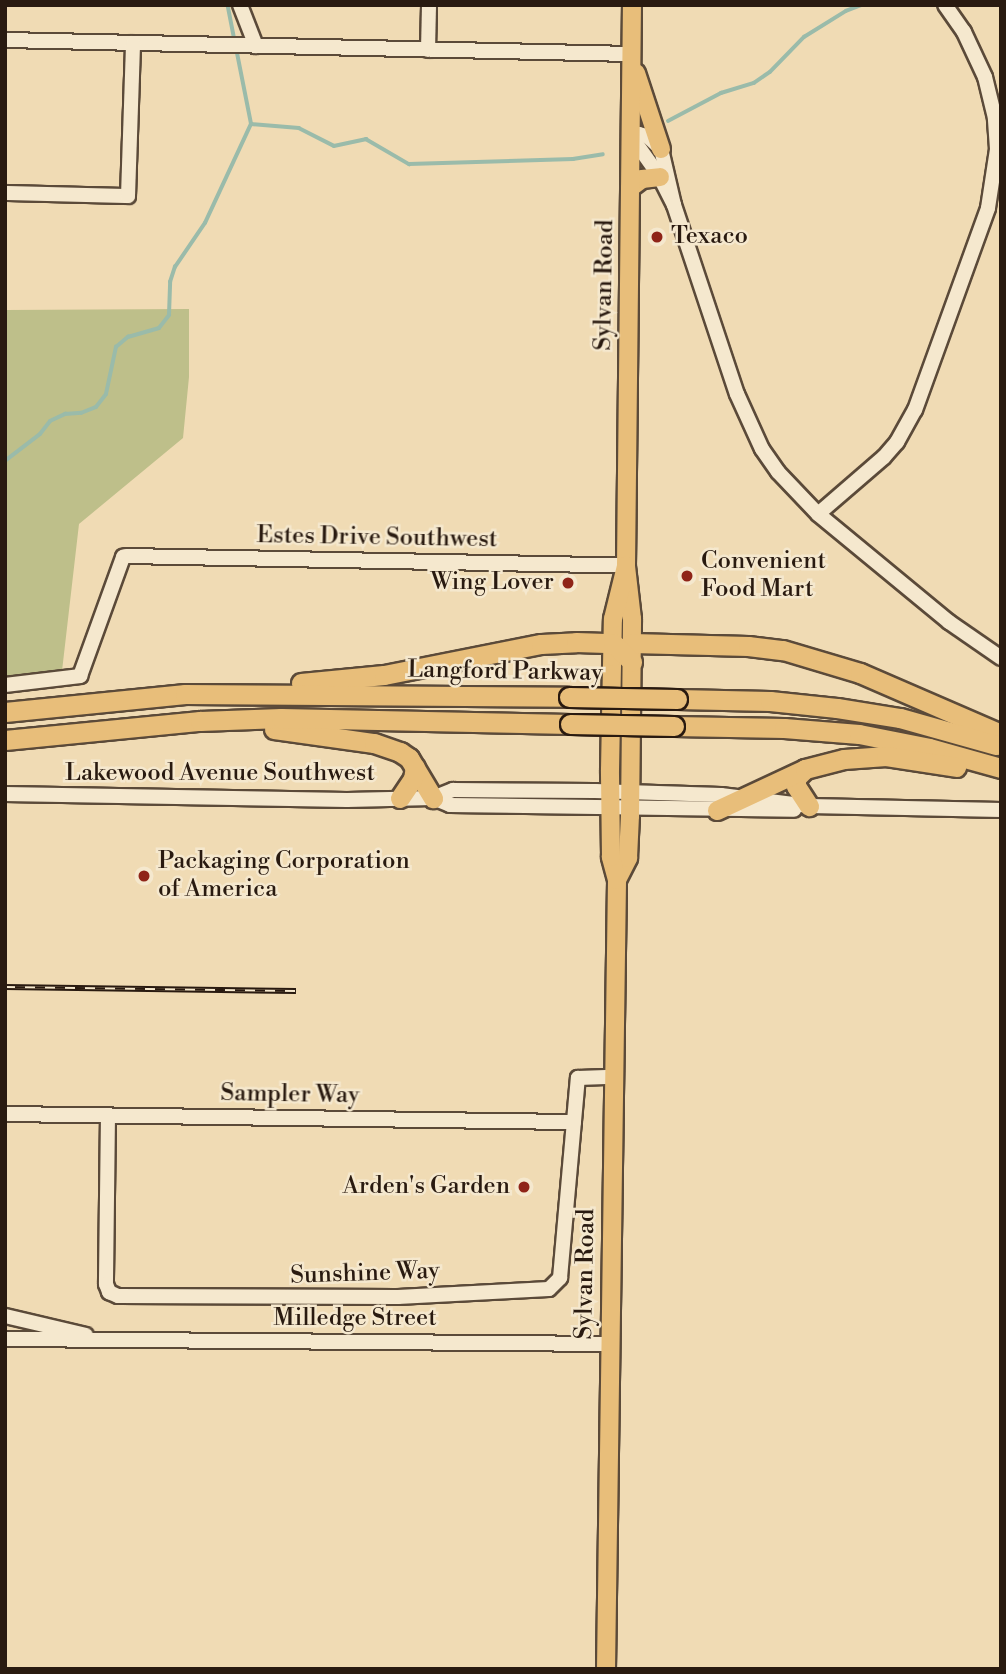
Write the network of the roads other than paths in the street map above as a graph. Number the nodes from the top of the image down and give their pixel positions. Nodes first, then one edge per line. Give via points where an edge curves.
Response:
1 (240, 5) edge
2 (429, 5) edge
3 (632, 5) edge
4 (945, 5) edge
5 (5, 40) edge
6 (132, 43) junction
7 (256, 46) junction
8 (428, 50) junction
9 (632, 58) junction
10 (631, 136) junction
11 (661, 149) junction
12 (660, 177) junction
13 (630, 188) junction
14 (5, 193) edge
15 (674, 205) junction
16 (818, 514) junction
17 (626, 566) junction
18 (622, 651) junction
19 (1001, 658) edge
20 (5, 685) edge
21 (186, 694) junction
22 (5, 712) edge
23 (200, 721) junction
24 (1001, 734) edge
25 (5, 740) edge
26 (1001, 746) edge
27 (415, 767) junction
28 (1001, 768) edge
29 (805, 769) junction
30 (1001, 774) edge
31 (5, 794) edge
32 (744, 797) junction
33 (400, 798) junction
34 (433, 798) junction
35 (610, 800) junction
36 (629, 801) junction
37 (808, 806) junction
38 (717, 810) junction
39 (1001, 810) edge
40 (617, 880) junction
41 (612, 1077) junction
42 (5, 1114) edge
43 (108, 1115) junction
44 (574, 1122) junction
45 (5, 1316) edge
46 (5, 1339) edge
47 (101, 1340) junction
48 (610, 1344) junction
49 (607, 1669) edge

1 - 7 street
2 - 8 street
3 - 9 main road, Sylvan Road
4 - 16 street via 985,77 995,118 997,149 990,199 915,410 884,457
5 - 6 street
6 - 7 street
6 - 14 street via 128,195
7 - 8 street
8 - 9 street
9 - 10 main road, Sylvan Road
9 - 11 main road
10 - 11 street via 647,136
10 - 12 street
10 - 13 main road, Sylvan Road
11 - 15 street
12 - 13 main road via 642,178
12 - 15 street
13 - 17 main road, Sylvan Road
15 - 16 street via 747,420 778,472
16 - 19 street via 949,622
17 - 18 main road, Sylvan Road via 613,619
17 - 20 street, Estes Drive Southwest via 127,556 79,676
18 - 21 highway via 541,644 384,675
18 - 24 highway via 748,646 816,657
18 - 35 main road, Sylvan Road
18 - 36 main road, Sylvan Road
21 - 22 highway, Langford Parkway
21 - 26 highway, Langford Parkway, bridge via 770,701 900,718
23 - 25 highway, Langford Parkway
23 - 27 highway via 374,743 400,752
23 - 28 highway, Langford Parkway, bridge via 281,718 785,728 859,734
27 - 33 highway
27 - 34 highway
29 - 30 highway via 844,759 886,756
29 - 32 highway
29 - 37 highway via 796,778 796,786
31 - 33 street, Lakewood Avenue Southwest
32 - 36 street, Lakewood Avenue Southwest
32 - 37 street, Lakewood Avenue Southwest
32 - 38 highway
33 - 34 street, Lakewood Avenue Southwest
34 - 35 street, Lakewood Avenue Southwest via 450,805
35 - 36 street, Lakewood Avenue Southwest
35 - 40 main road, Sylvan Road via 611,858
36 - 38 street, Lakewood Avenue Southwest
36 - 40 main road, Sylvan Road via 628,858
37 - 38 street, Lakewood Avenue Southwest via 789,811
37 - 39 street, Lakewood Avenue Southwest
40 - 41 main road, Sylvan Road
41 - 44 street, Sunshine Way via 578,1078
41 - 48 main road, Sylvan Road
42 - 43 street, Sampler Way
43 - 44 street, Sampler Way
43 - 44 street, Sunshine Way via 109,1292 118,1296 271,1299 554,1287 560,1278
45 - 47 street, Milledge Street
46 - 47 street, Milledge Street
47 - 48 street, Milledge Street
48 - 49 main road, Sylvan Road

